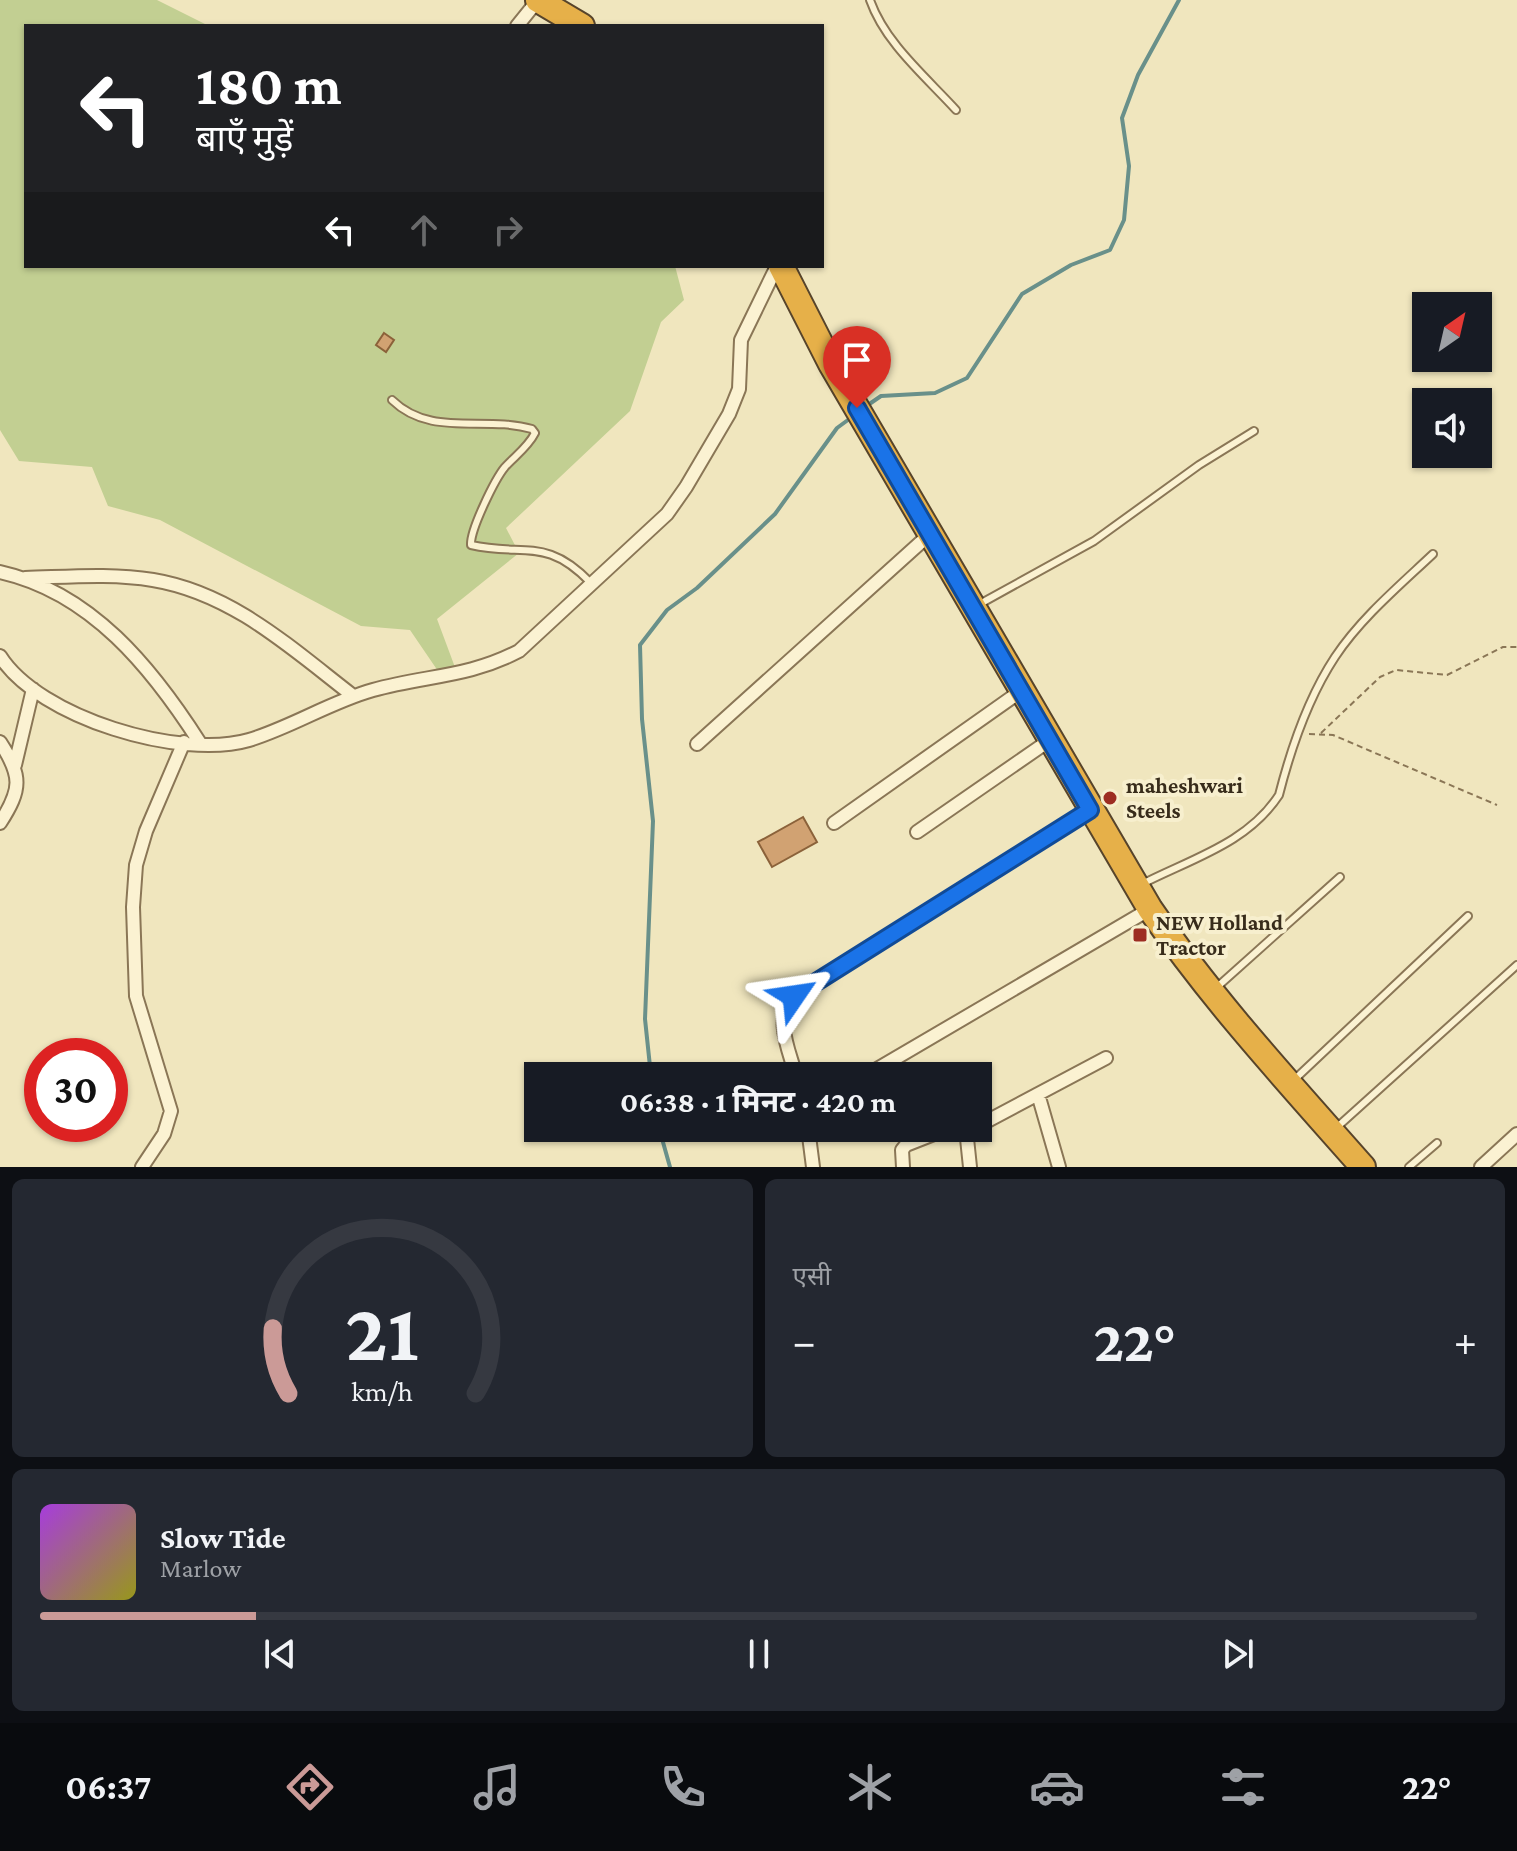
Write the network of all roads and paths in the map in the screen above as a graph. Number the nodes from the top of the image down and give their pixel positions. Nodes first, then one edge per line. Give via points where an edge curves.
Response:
1 (870, 0) edge
2 (549, 3) edge
3 (520, 24) edge
4 (579, 24) edge
5 (956, 110) dead end
6 (778, 268) edge
7 (780, 268) edge
8 (392, 400) dead end
9 (1254, 431) dead end
10 (930, 534) junction
11 (1433, 554) dead end
12 (0, 572) edge
13 (25, 578) junction
14 (593, 586) junction
15 (972, 609) junction
16 (1517, 647) edge
17 (0, 656) edge
18 (33, 689) junction
19 (1021, 691) junction
20 (352, 695) junction
21 (1321, 733) junction
22 (1297, 739) junction
23 (1050, 740) junction
24 (0, 742) edge
25 (184, 742) junction
26 (200, 743) junction
27 (697, 744) dead end
28 (15, 765) junction
29 (1497, 805) dead end
30 (1090, 810) junction
31 (0, 823) edge
32 (834, 823) dead end
33 (917, 832) dead end
34 (1340, 877) dead end
35 (1136, 887) junction
36 (1150, 909) junction
37 (1468, 916) dead end
38 (1517, 965) edge
39 (1211, 993) junction
40 (1106, 1058) dead end
41 (792, 1062) edge
42 (889, 1062) edge
43 (1289, 1084) junction
44 (1038, 1094) junction
45 (992, 1118) edge
46 (1332, 1132) junction
47 (1517, 1134) edge
48 (810, 1142) edge
49 (914, 1142) edge
50 (971, 1142) edge
51 (1437, 1143) dead end
52 (142, 1167) edge
53 (813, 1167) edge
54 (903, 1167) edge
55 (970, 1167) edge
56 (1059, 1167) edge
57 (1363, 1167) edge
58 (1409, 1167) edge
59 (1481, 1167) edge

1 - 5 lane via 893,40
2 - 3 street
2 - 4 highway
6 - 14 street via 741,340 739,389 729,414 667,514
7 - 10 highway
8 - 14 lane via 407,415 430,422 532,429 532,440 502,470 471,545 563,557
9 - 15 lane via 1094,541
10 - 15 highway
10 - 27 street
11 - 22 lane via 1336,655
12 - 13 street
13 - 20 street via 153,579 220,600
13 - 26 street via 56,590 90,614 161,682
14 - 20 street via 519,651 492,665
15 - 19 highway
16 - 21 path via 1503,647 1447,675 1396,670 1380,677
17 - 18 street
18 - 25 street via 105,728
18 - 28 street
19 - 23 highway
19 - 32 street
20 - 26 street via 245,741
21 - 22 path
21 - 29 path
22 - 35 lane via 1279,795 1239,837
23 - 30 highway
23 - 33 street
24 - 28 street
25 - 26 street
25 - 52 street via 136,865 136,996 171,1111 164,1134
28 - 31 street via 18,788
30 - 35 highway
30 - 41 street via 794,996 783,1012
34 - 39 lane
35 - 36 highway
36 - 39 highway
36 - 42 street
37 - 43 lane
38 - 46 lane
39 - 43 highway
40 - 44 street
43 - 46 highway
44 - 45 street
44 - 56 street
46 - 57 highway
47 - 59 street
48 - 53 street
49 - 54 street via 902,1150
50 - 55 street
51 - 58 lane

